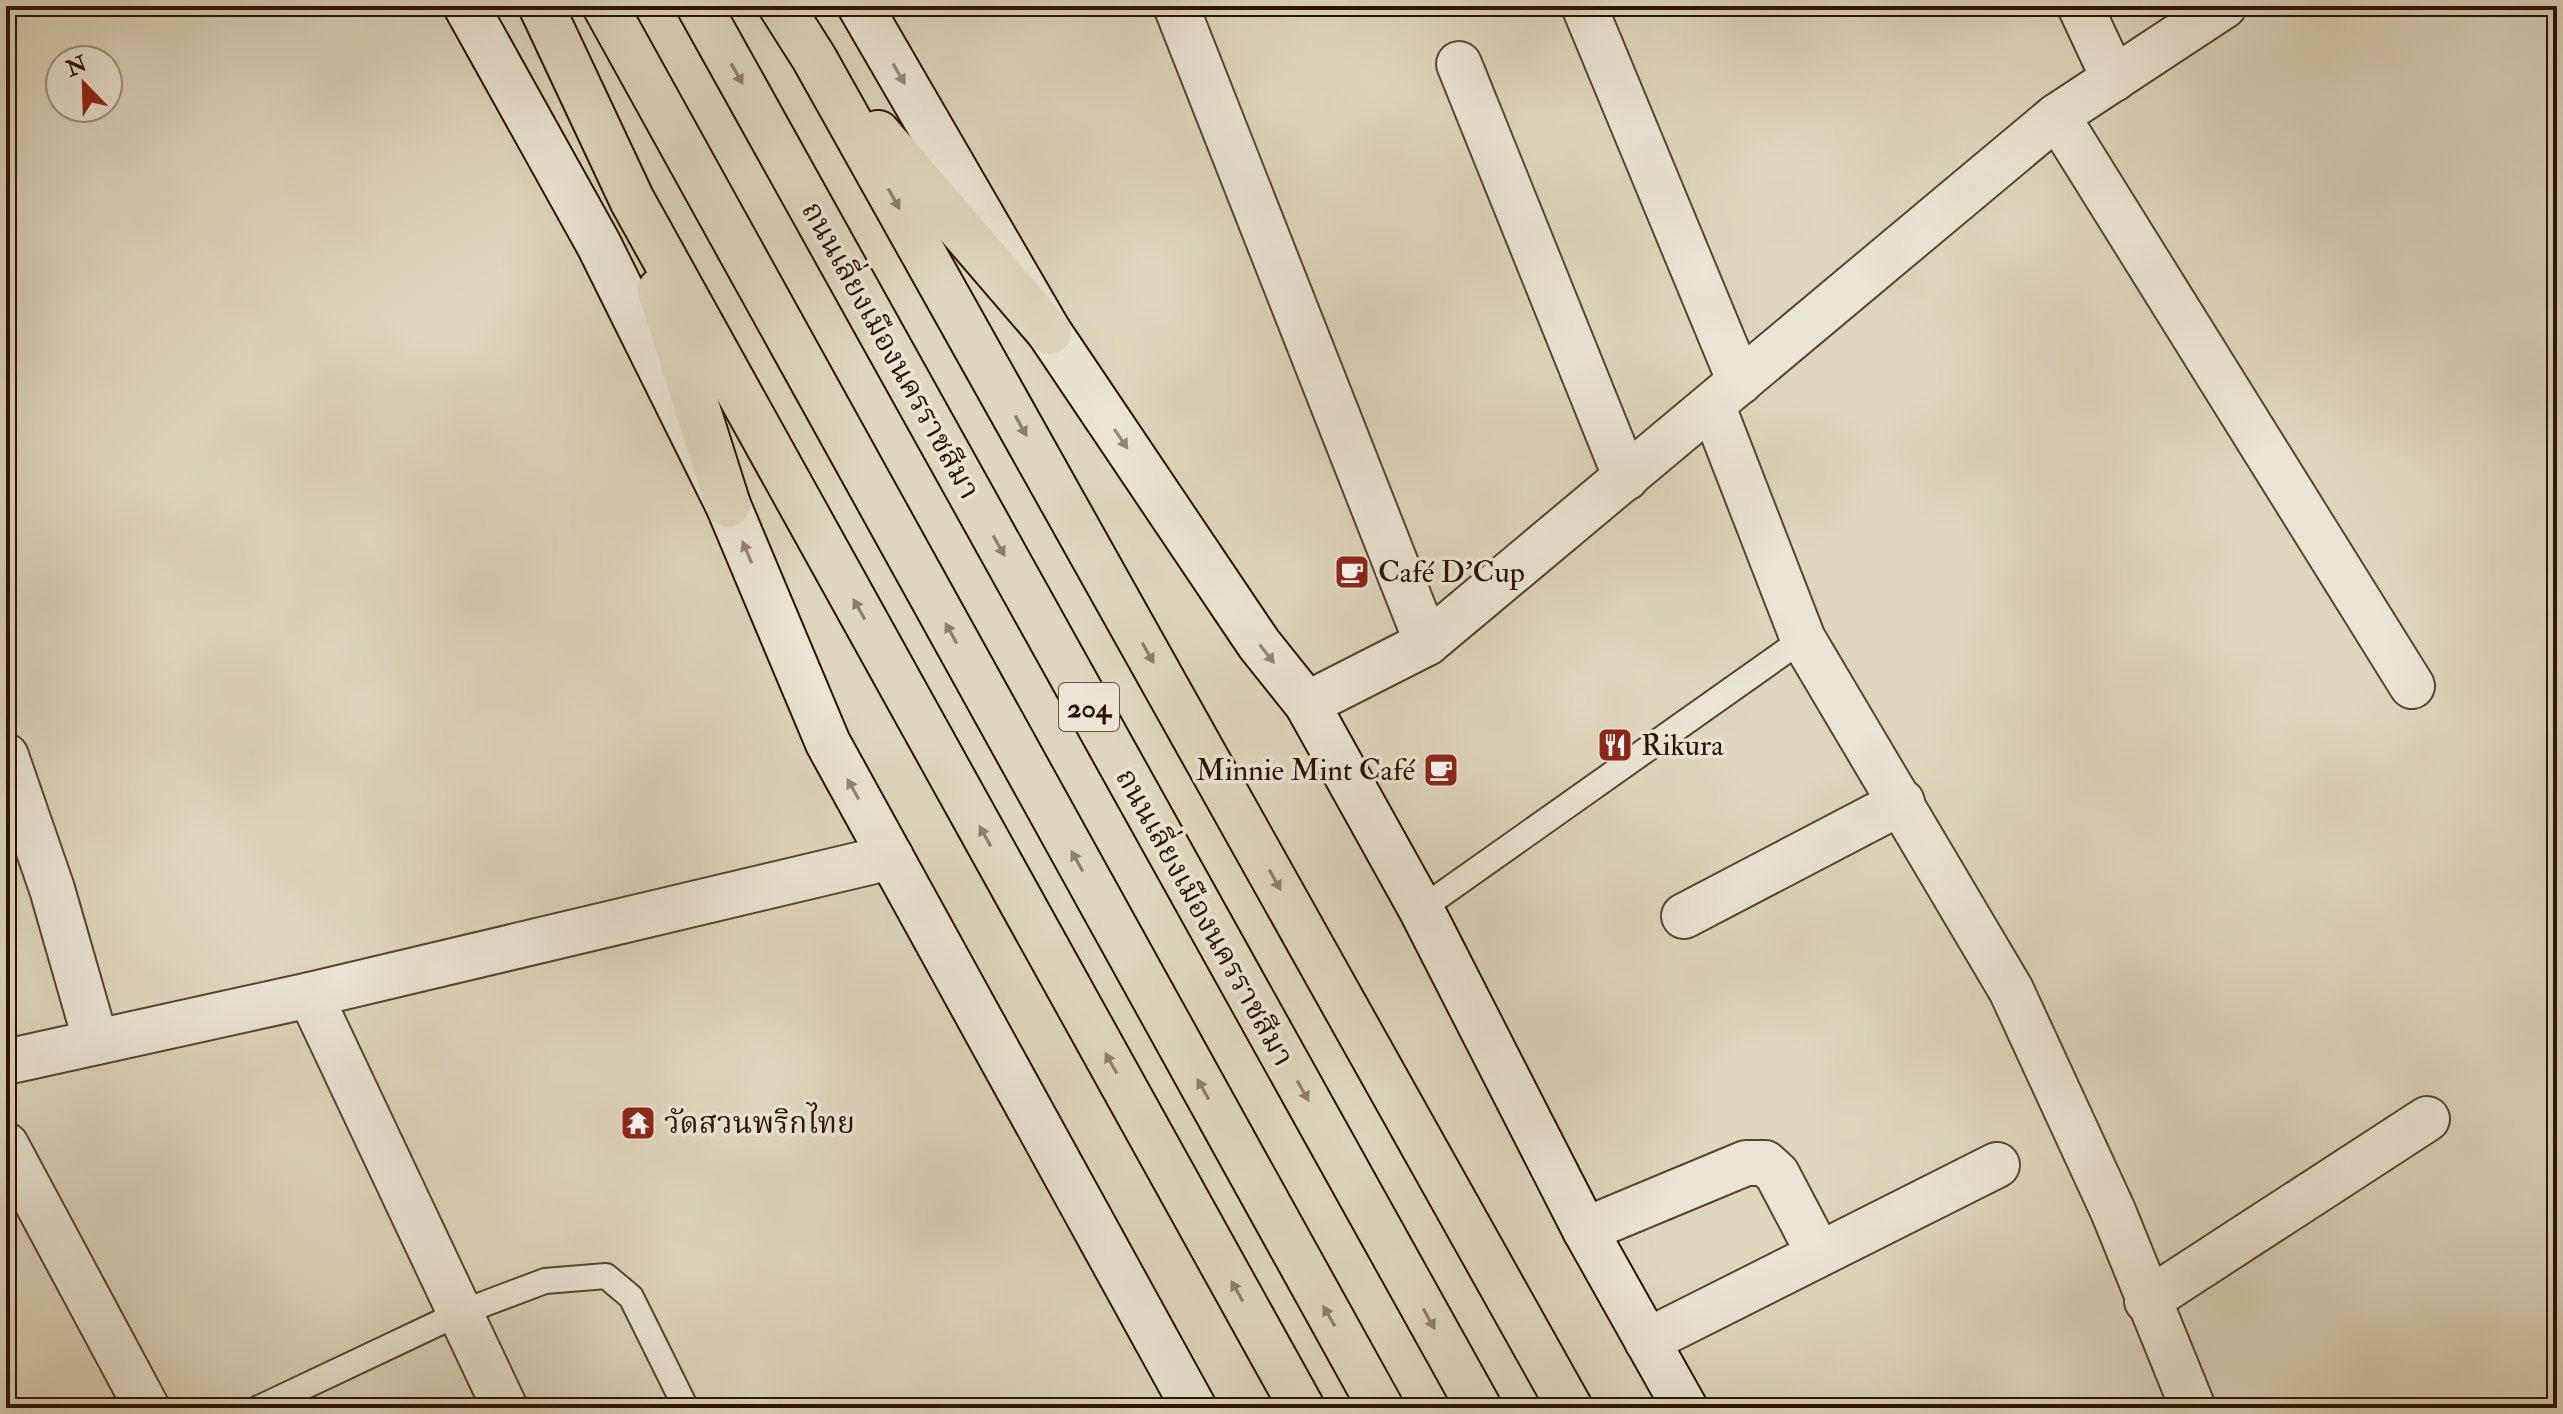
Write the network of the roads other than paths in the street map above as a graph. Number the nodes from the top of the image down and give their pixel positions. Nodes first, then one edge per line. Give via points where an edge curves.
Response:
1 (466, 6) edge
2 (541, 6) edge
3 (605, 6) edge
4 (699, 6) edge
5 (781, 6) edge
6 (860, 6) edge
7 (1176, 6) edge
8 (1584, 6) edge
9 (2080, 6) edge
10 (2224, 6) edge
11 (814, 58) junction
12 (1459, 64) dead end
13 (2114, 79) junction
14 (2057, 116) junction
15 (632, 200) junction
16 (1049, 332) junction
17 (1726, 395) junction
18 (1626, 478) junction
19 (728, 505) junction
20 (1803, 639) junction
21 (1427, 643) junction
22 (2412, 686) dead end
23 (1307, 704) junction
24 (6, 756) edge
25 (1902, 802) junction
26 (891, 857) junction
27 (1421, 909) junction
28 (1684, 916) dead end
29 (310, 995) junction
30 (96, 1042) junction
31 (6, 1062) edge
32 (2427, 1119) dead end
33 (6, 1145) edge
34 (1997, 1165) dead end
35 (1585, 1230) junction
36 (1819, 1254) junction
37 (2147, 1301) junction
38 (460, 1313) junction
39 (1647, 1341) junction
40 (147, 1408) edge
41 (259, 1408) edge
42 (505, 1408) edge
43 (686, 1408) edge
44 (1194, 1408) edge
45 (1302, 1408) edge
46 (1381, 1408) edge
47 (1479, 1408) edge
48 (1570, 1408) edge
49 (1685, 1408) edge
50 (2193, 1408) edge

1 - 19 street via 599,245
2 - 15 highway
46 -> 3 highway
4 -> 47 highway, ถนนเลี่ยงเมืองนครราชสีมา / 204
5 - 11 highway
6 -> 16 street
7 - 21 street
8 - 17 street
9 - 13 street
10 - 13 street
11 - 16 highway
11 -> 48 highway
12 - 18 street
13 - 14 street
14 - 17 street
14 - 22 street
15 - 19 highway
45 -> 15 highway
16 -> 23 street via 1259,644
17 - 18 street
17 - 20 street
18 - 21 street
26 -> 19 street via 828,743
20 - 25 street
20 - 27 lane
21 - 23 street
23 - 27 street
24 - 30 street
25 - 28 street
25 - 37 street via 2011,990 2113,1211
26 - 29 street
26 - 44 street
27 - 35 street
29 - 30 street
29 - 38 street
30 - 31 street
32 - 37 street
33 - 40 street
34 - 36 street
35 - 36 street via 1746,1163 1765,1163 1777,1174
35 - 39 street
36 - 39 street
37 - 50 street
38 - 41 lane
38 - 42 street
38 - 43 lane via 545,1281 606,1276 631,1297
39 - 49 street

